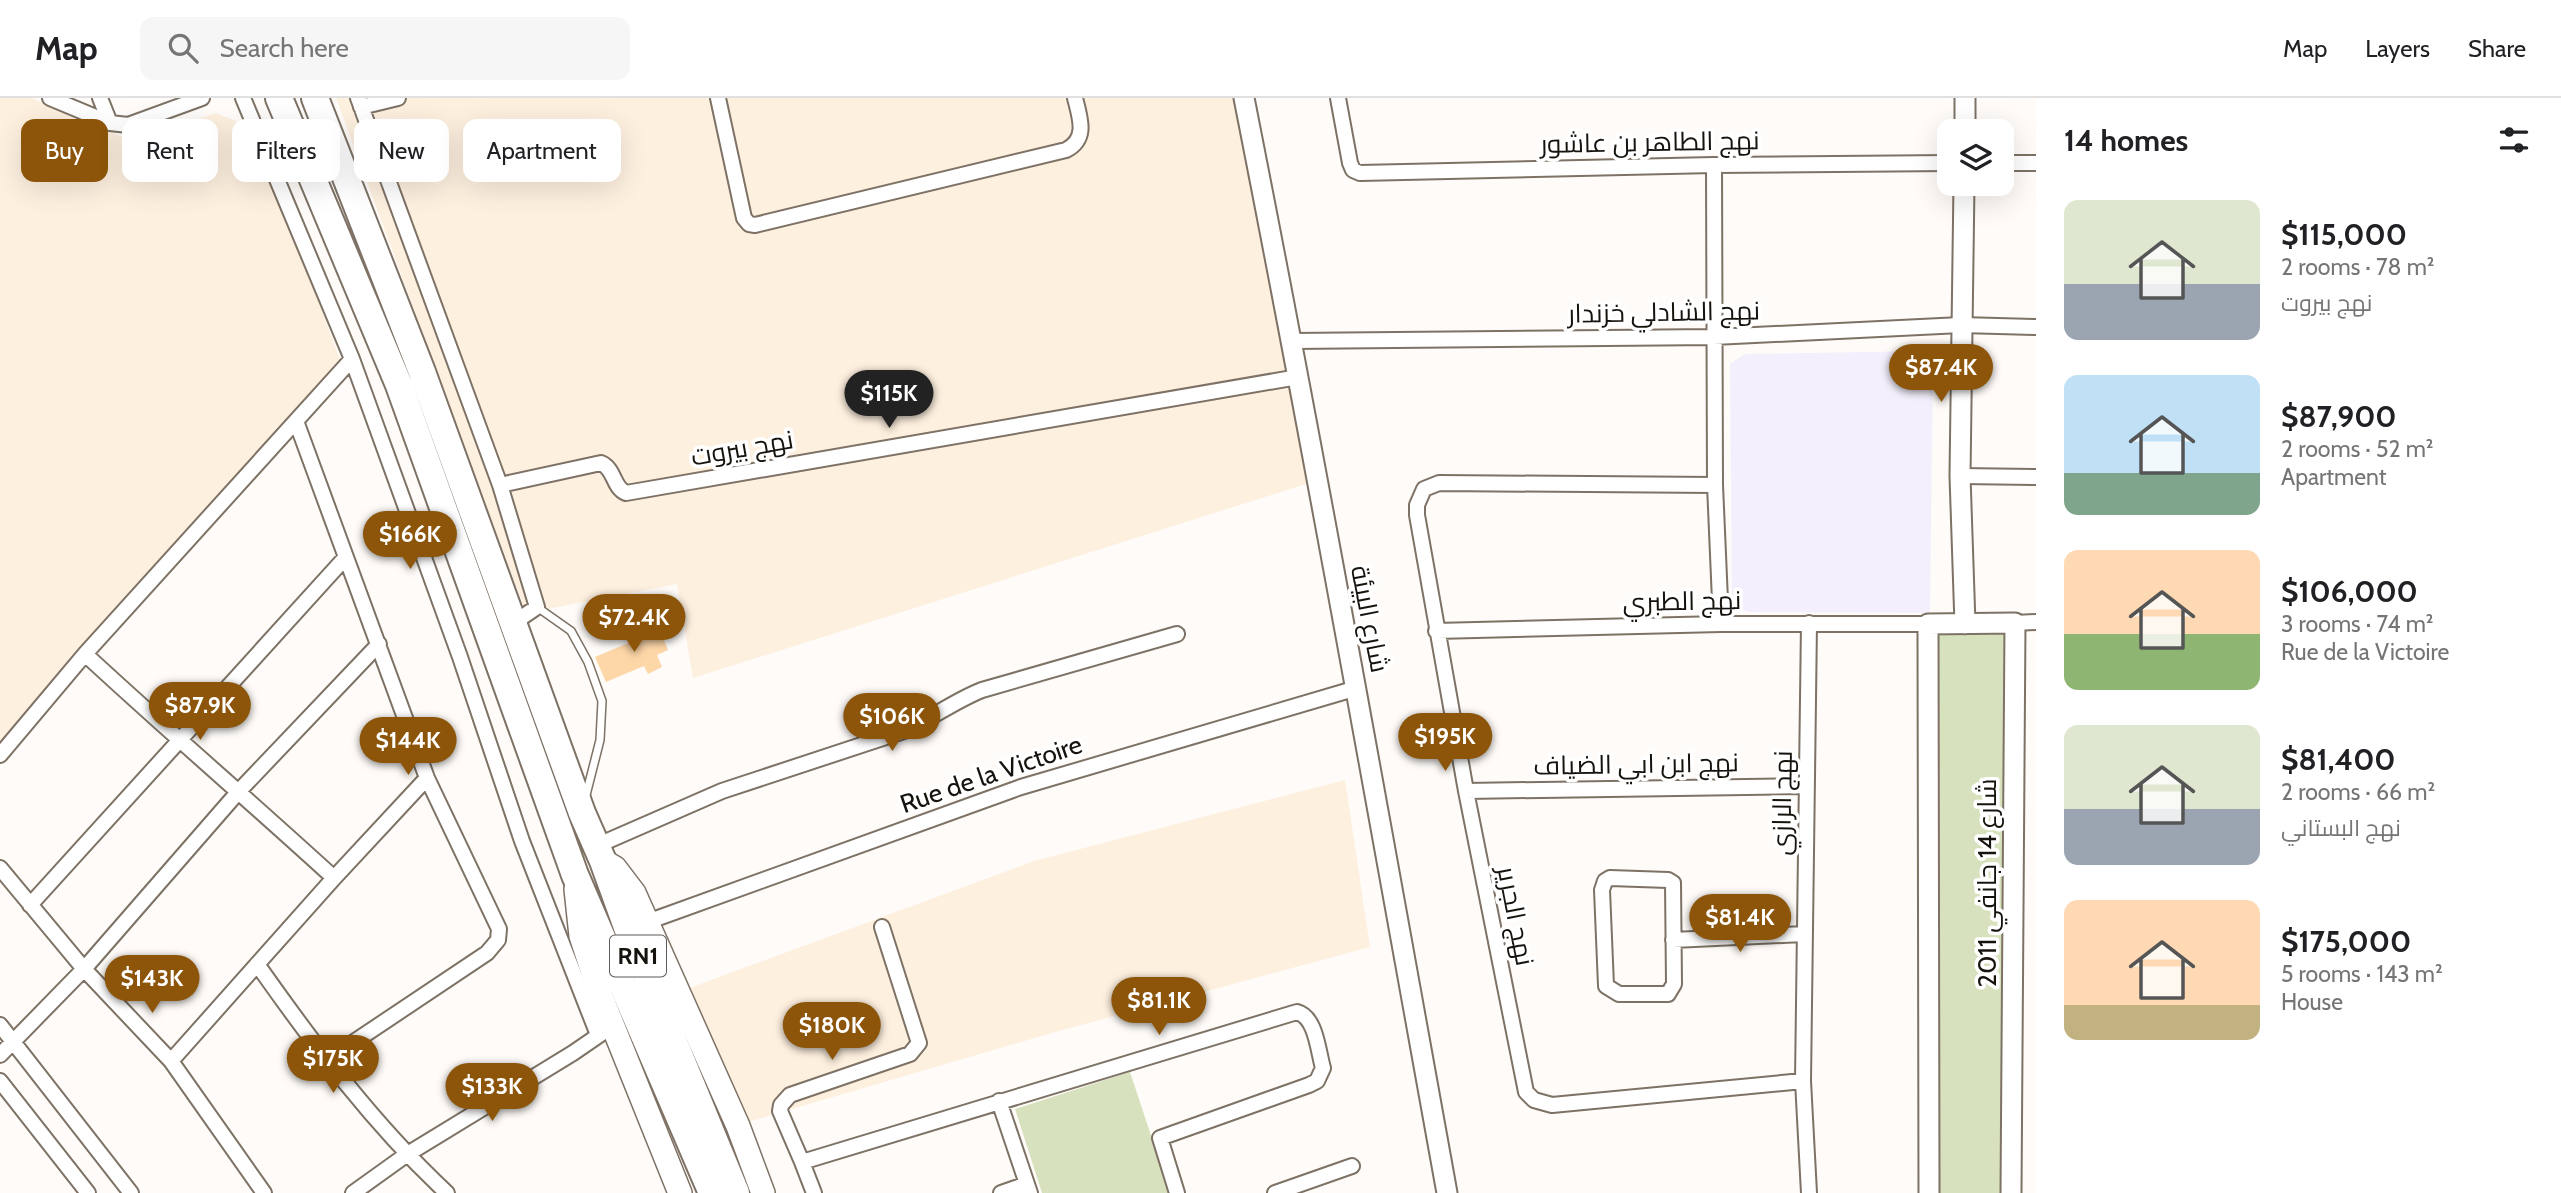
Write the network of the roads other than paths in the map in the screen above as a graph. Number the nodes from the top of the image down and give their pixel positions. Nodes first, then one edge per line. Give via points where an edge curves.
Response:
1 (50, 98) edge
2 (100, 98) edge
3 (202, 98) edge
4 (243, 98) edge
5 (279, 98) edge
6 (315, 98) edge
7 (398, 98) edge
8 (718, 98) edge
9 (1075, 98) edge
10 (1244, 98) edge
11 (1338, 98) edge
12 (1965, 98) edge
13 (359, 103) edge
14 (1965, 119) edge
15 (110, 123) junction
16 (1937, 163) edge
17 (2014, 163) edge
18 (2036, 163) edge
19 (1714, 164) junction
20 (1964, 196) edge
21 (1961, 326) junction
22 (2036, 327) edge
23 (1714, 337) junction
24 (1292, 341) junction
25 (352, 359) junction
26 (1298, 377) junction
27 (296, 421) junction
28 (1960, 476) junction
29 (2036, 477) edge
30 (500, 485) junction
31 (1714, 485) junction
32 (345, 558) junction
33 (537, 607) junction
34 (2036, 622) edge
35 (1809, 623) junction
36 (2015, 623) junction
37 (512, 624) junction
38 (1721, 624) junction
39 (1928, 624) junction
40 (1965, 624) junction
41 (1436, 631) junction
42 (1177, 634) dead end
43 (379, 644) junction
44 (85, 653) junction
45 (1357, 688) junction
46 (178, 740) junction
47 (0, 755) edge
48 (427, 778) junction
49 (1807, 786) junction
50 (239, 791) junction
51 (1466, 791) junction
52 (582, 813) junction
53 (600, 853) junction
54 (0, 868) edge
55 (575, 875) junction
56 (334, 878) junction
57 (30, 905) junction
58 (647, 922) junction
59 (882, 928) dead end
60 (1804, 934) junction
61 (1673, 940) junction
62 (257, 964) junction
63 (84, 969) junction
64 (0, 1025) edge
65 (605, 1030) junction
66 (14, 1041) junction
67 (0, 1055) edge
68 (665, 1055) junction
69 (327, 1060) junction
70 (171, 1061) junction
71 (0, 1080) edge
72 (1804, 1081) junction
73 (999, 1101) junction
74 (406, 1155) junction
75 (802, 1163) junction
76 (1352, 1166) dead end
77 (1029, 1189) edge
78 (88, 1193) edge
79 (131, 1193) edge
80 (264, 1193) edge
81 (353, 1193) edge
82 (447, 1193) edge
83 (680, 1193) edge
84 (712, 1193) edge
85 (736, 1193) edge
86 (763, 1193) edge
87 (814, 1193) edge
88 (1001, 1193) edge
89 (1177, 1193) edge
90 (1275, 1193) edge
91 (1447, 1193) edge
92 (1809, 1193) edge
93 (1930, 1193) edge
94 (2011, 1193) edge

1 - 15 street
2 - 15 street
3 - 15 street via 135,124
4 - 25 street
5 - 55 highway, RN1 via 399,385
6 - 37 highway, RN1 via 422,372
7 - 13 street
8 - 9 street via 744,218 755,225 1066,150 1081,133
10 - 24 street, شارع البيئة
11 - 19 street, نهج الطاهر بن عاشور via 1353,170 1366,173
12 - 14 street
13 - 30 street
16 - 19 street, نهج الطاهر بن عاشور
17 - 18 street
19 - 23 street
20 - 21 street
21 - 22 street, نهج الشادلي خزندار
21 - 23 street, نهج الشادلي خزندار
21 - 28 street
23 - 24 street, نهج الشادلي خزندار
23 - 31 street
24 - 26 street, شارع البيئة
25 - 27 street
25 - 65 street via 522,841
26 - 30 street, نهج بيروت via 626,493 609,467 601,463
26 - 45 street, شارع البيئة
27 - 32 street
27 - 44 street
28 - 29 street
28 - 40 street
30 - 33 street
31 - 38 street
31 - 41 street, نهج الجرير via 1439,483 1424,489 1417,505
32 - 43 street
32 - 46 street
33 - 37 street
33 - 52 lane via 571,631 602,701 600,740
34 - 36 street
35 - 38 street, نهج الطبري
35 - 39 street, نهج الطبري
35 - 49 street, نهج الرازي
36 - 40 street
36 - 94 street, شارع 14 جانفي 2011
37 - 52 highway, RN1
38 - 41 street, نهج الطبري
39 - 40 street
39 - 93 street
41 - 51 street, نهج الجرير
42 - 53 street via 959,698 904,731 722,791
43 - 48 street
43 - 50 street
44 - 46 street
44 - 47 street
45 - 58 street, Rue de la Victoire via 1021,787
45 - 91 street, شارع البيئة
46 - 50 street
46 - 57 street
48 - 56 street
48 - 69 street via 494,916 498,940 487,953
49 - 51 street, نهج ابن ابي الضياف
49 - 60 street, نهج الرازي
50 - 56 street
50 - 63 street
51 - 72 street, نهج الجرير via 1526,1092 1534,1100 1552,1105
52 - 53 highway, RN1
53 - 58 main road via 634,893
53 - 68 highway, RN1
54 - 57 street
55 - 65 main road via 581,936
55 - 68 highway, RN1
56 - 62 street
57 - 63 street
58 - 86 main road
59 - 75 street via 919,1043 910,1054 784,1100 780,1111
60 - 61 street
60 - 72 street, نهج الرازي
61 - 61 street via 1673,883 1605,881 1606,986 1610,990 1619,994 1672,991
62 - 69 street
62 - 70 street
63 - 66 street
63 - 70 street
64 - 66 street
65 - 74 street
65 - 83 main road
66 - 67 street
66 - 79 street
68 - 84 highway, RN1
68 - 85 highway, RN1
69 - 74 street
70 - 80 street
71 - 78 street
72 - 92 street, نهج الرازي
73 - 75 street
73 - 77 street
73 - 89 street via 1304,1014 1323,1068 1321,1075 1309,1085 1160,1138
74 - 81 street
74 - 82 street
75 - 87 street
76 - 90 street
77 - 88 street

